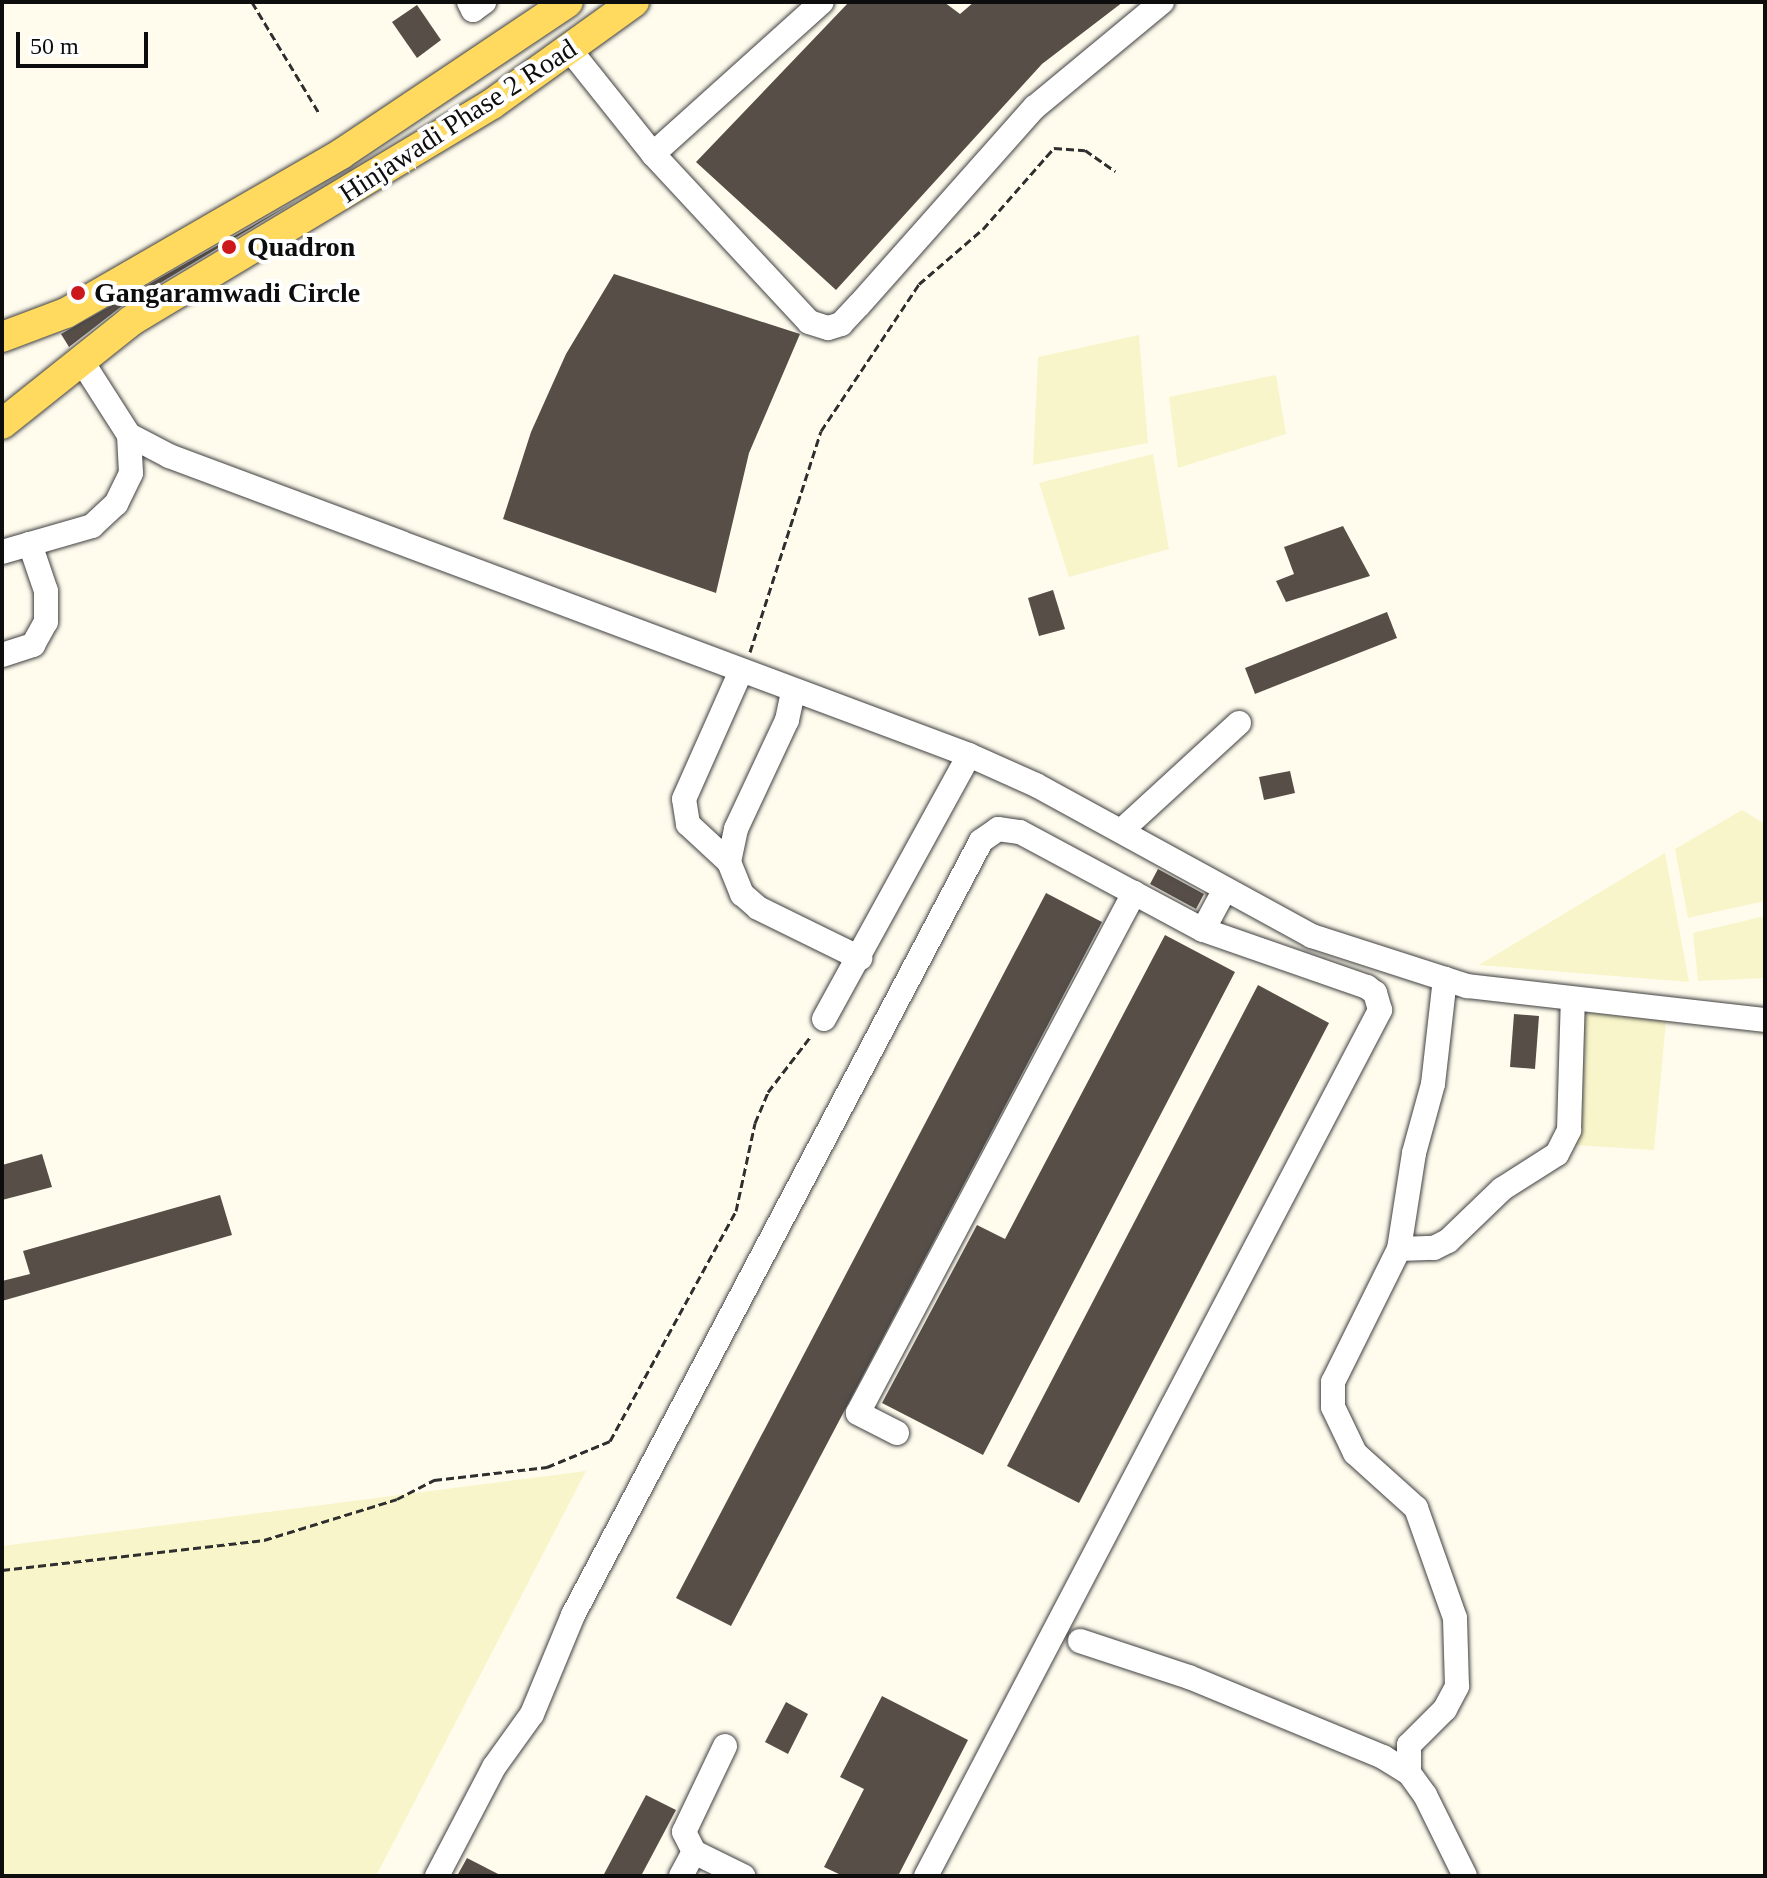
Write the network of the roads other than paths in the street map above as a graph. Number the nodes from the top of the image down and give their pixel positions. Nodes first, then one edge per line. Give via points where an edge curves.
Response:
1 (469, 2) edge
2 (484, 2) edge
3 (568, 2) edge
4 (634, 2) edge
5 (822, 2) edge
6 (1162, 2) edge
7 (570, 50) junction
8 (653, 154) junction
9 (2, 337) edge
10 (81, 360) junction
11 (2, 424) edge
12 (129, 435) junction
13 (30, 544) junction
14 (2, 552) edge
15 (2, 655) edge
16 (740, 673) junction
17 (793, 692) junction
18 (1239, 723) dead end
19 (969, 755) junction
20 (1121, 831) junction
21 (729, 862) junction
22 (1224, 891) junction
23 (1134, 893) junction
24 (1203, 930) junction
25 (860, 958) junction
26 (1445, 979) junction
27 (1573, 999) junction
28 (824, 1019) road end
29 (1765, 1020) edge
30 (1399, 1249) junction
31 (897, 1433) dead end
32 (1080, 1641) dead end
33 (725, 1746) dead end
34 (1409, 1773) junction
35 (694, 1852) junction
36 (437, 1876) edge
37 (681, 1876) edge
38 (743, 1876) edge
39 (926, 1876) edge
40 (1465, 1876) edge

1 - 2 street via 473,10
3 - 9 main road, Hinjawadi Phase 2 Road via 341,154 66,313
4 - 7 main road, Hinjawadi Phase 2 Road
5 - 8 street
6 - 8 street via 1035,107 859,305 841,324 828,328 809,322
7 - 8 street
7 - 10 main road, Hinjawadi Phase 2 Road via 416,152 131,321
10 - 11 main road, Hinjawadi Phase 2 Road
10 - 12 street
12 - 13 street via 131,473 116,504 92,526
12 - 16 street via 169,456
13 - 14 street
13 - 15 street via 46,591 46,622 33,645
16 - 17 street
16 - 21 street via 684,799 688,824
17 - 19 street
17 - 21 street via 787,720 736,829
18 - 20 street
19 - 20 street
19 - 25 street
20 - 22 street
21 - 25 street via 742,894 758,908
22 - 24 street
22 - 26 street via 1312,936
23 - 24 street
23 - 31 street via 858,1413
23 - 36 street via 1020,832 998,829 981,841 573,1615 532,1714 494,1767
24 - 39 street via 1367,987 1375,993 1380,1010
25 - 28 street
26 - 27 street
26 - 30 street via 1433,1084 1414,1153
27 - 29 street
27 - 30 street via 1569,1130 1557,1154 1502,1189 1448,1241 1434,1248
30 - 34 street via 1338,1370 1333,1407 1355,1453 1416,1508 1455,1618 1457,1686 1445,1709 1409,1745
32 - 34 street via 1189,1677 1383,1757
33 - 35 street via 687,1820 684,1832
34 - 40 street
35 - 37 street
35 - 38 street

